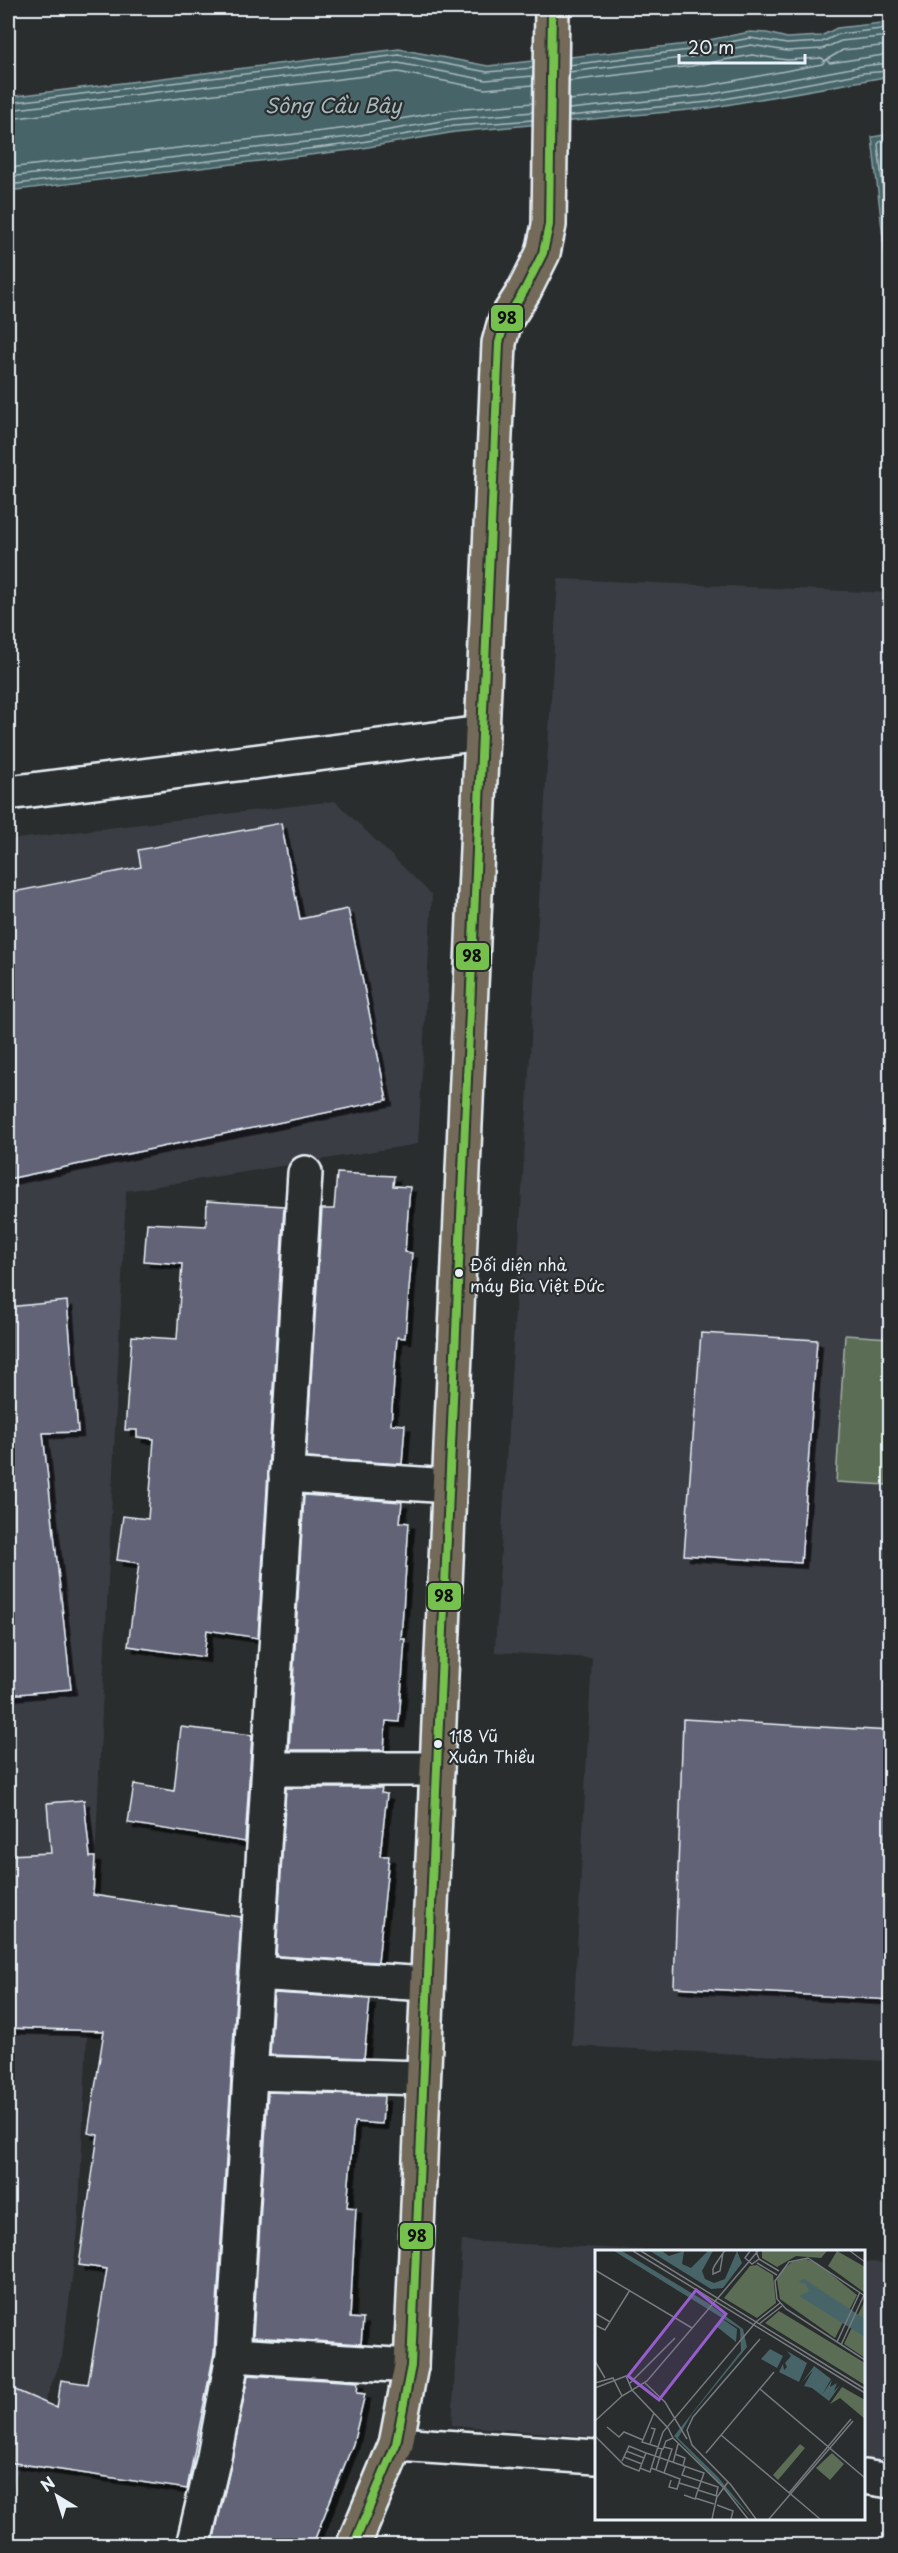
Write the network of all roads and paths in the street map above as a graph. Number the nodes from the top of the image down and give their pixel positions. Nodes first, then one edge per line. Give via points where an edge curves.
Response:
1 (552, 8) edge
2 (482, 733) junction
3 (8, 793) edge
4 (305, 1173) dead end
5 (286, 1475) junction
6 (449, 1486) junction
7 (269, 1768) junction
8 (437, 1769) junction
9 (256, 1973) junction
10 (427, 1984) junction
11 (250, 2073) junction
12 (423, 2078) junction
13 (233, 2355) junction
14 (411, 2366) junction
15 (396, 2444) junction
16 (595, 2457) edge
17 (865, 2477) edge
18 (891, 2481) edge
19 (193, 2546) edge
20 (353, 2546) edge

1 - 2 main road via 549,225 543,253 505,321 499,343
2 - 3 street
2 - 6 main road
4 - 5 street
5 - 6 street
5 - 7 street
6 - 8 main road
7 - 8 street
7 - 9 street
8 - 10 main road
9 - 10 street
9 - 11 street
10 - 12 main road
11 - 12 street
11 - 13 street
12 - 14 main road
13 - 14 street
13 - 19 street
14 - 15 main road
15 - 16 street
15 - 20 main road
17 - 18 street

